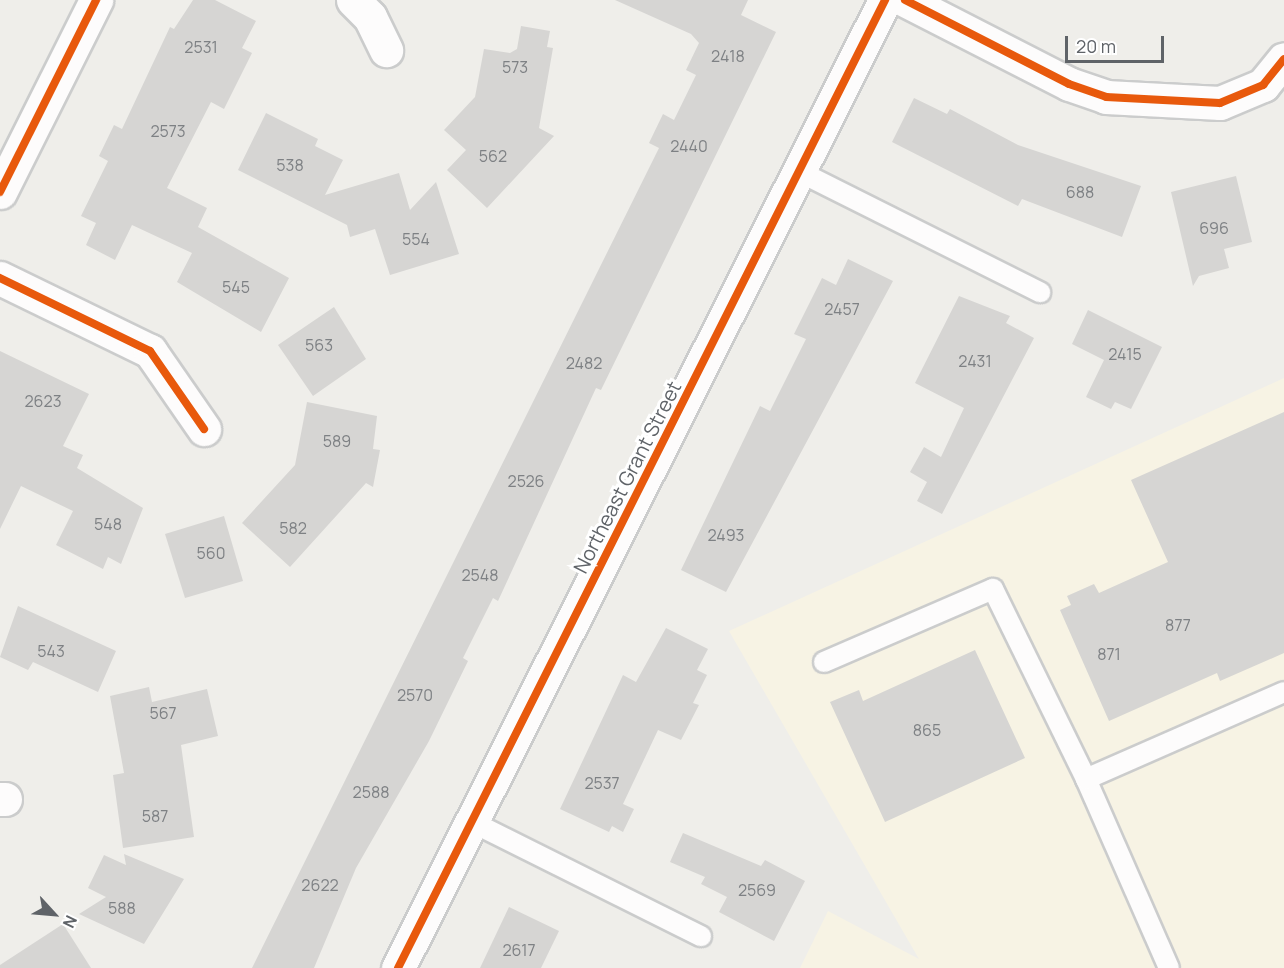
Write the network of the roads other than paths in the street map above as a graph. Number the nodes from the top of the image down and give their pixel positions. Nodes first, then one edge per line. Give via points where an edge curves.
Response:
1 (96, 0) edge
2 (353, 0) edge
3 (885, 0) edge
4 (905, 0) edge
5 (386, 50) dead end
6 (1284, 59) edge
7 (798, 171) junction
8 (0, 192) edge
9 (0, 278) edge
10 (1040, 292) dead end
11 (204, 429) dead end
12 (824, 662) dead end
13 (1284, 692) edge
14 (1086, 779) junction
15 (472, 822) junction
16 (701, 936) dead end
17 (398, 968) edge
18 (1169, 968) edge

1 - 8 street
2 - 5 street via 370,17
3 - 7 street, Northeast Grant Street
4 - 6 street via 1070,84 1106,97 1220,103 1263,85
7 - 10 lane
7 - 15 street, Northeast Grant Street
9 - 11 street via 150,351
12 - 14 lane via 993,589
13 - 14 lane
14 - 18 lane
15 - 16 lane
15 - 17 street, Northeast Grant Street

